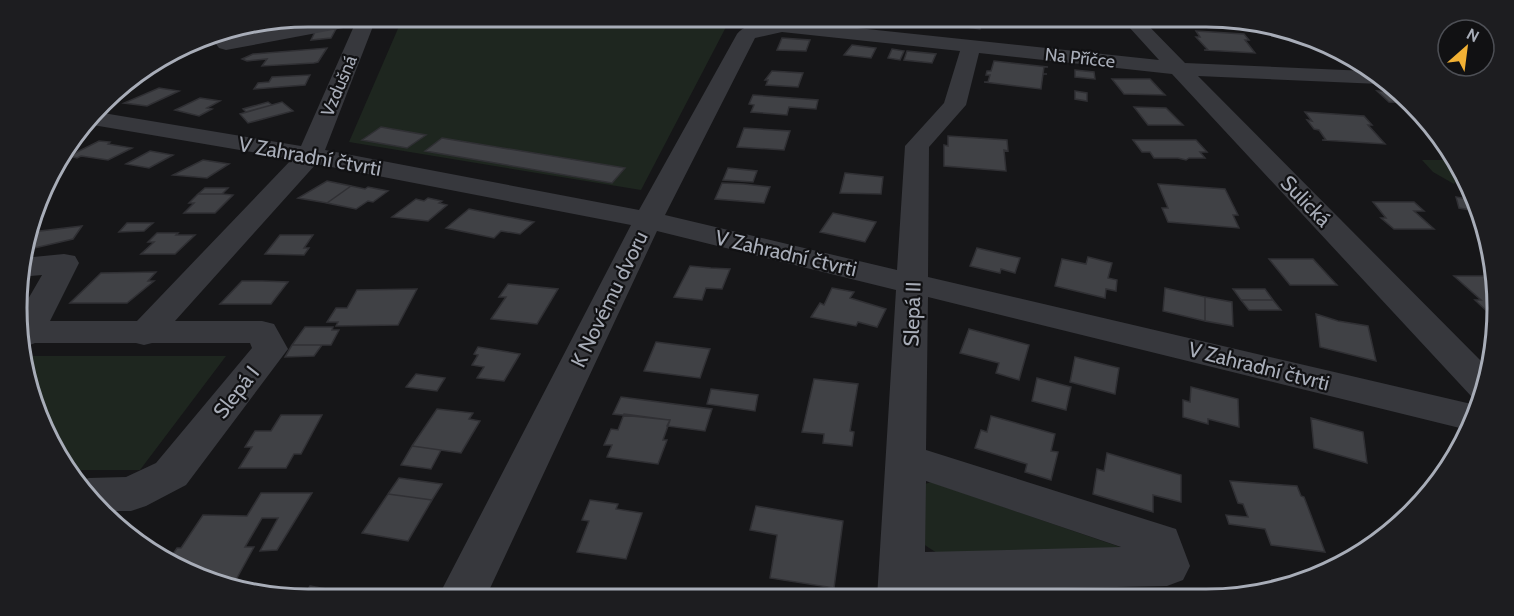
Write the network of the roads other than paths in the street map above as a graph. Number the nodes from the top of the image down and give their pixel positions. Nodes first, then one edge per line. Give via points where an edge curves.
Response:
1 (315, 27) edge
2 (364, 27) edge
3 (772, 27) edge
4 (791, 27) edge
5 (1139, 27) edge
6 (226, 44) dead end
7 (971, 47) junction
8 (1180, 69) junction
9 (1367, 78) edge
10 (100, 119) edge
11 (310, 155) junction
12 (648, 220) junction
13 (30, 267) edge
14 (914, 283) junction
15 (28, 328) edge
16 (144, 334) junction
17 (28, 335) edge
18 (1477, 380) edge
19 (1466, 416) edge
20 (907, 459) junction
21 (99, 495) edge
22 (902, 585) edge
23 (465, 589) edge

1 - 6 street
2 - 11 street, Vzdušná
3 - 12 street, K Novému dvoru via 747,34
4 - 7 street, Na Příčce
5 - 8 street, Sulická
7 - 8 street, Na Příčce
7 - 14 street, Slepá II via 955,105 916,147
8 - 9 street, Na Příčce
8 - 18 street, Sulická
10 - 11 street, V Zahradní čtvrti
11 - 12 street, V Zahradní čtvrti
11 - 16 street
12 - 14 street, V Zahradní čtvrti
12 - 23 street, K Novému dvoru
13 - 15 street, Slepá I via 64,263
14 - 19 street, V Zahradní čtvrti
14 - 20 street, Slepá II
16 - 17 street, Slepá I
16 - 21 street, Slepá I via 262,332 270,349 171,474 131,494
20 - 22 street, Slepá II
20 - 22 street via 1160,542 1167,566

